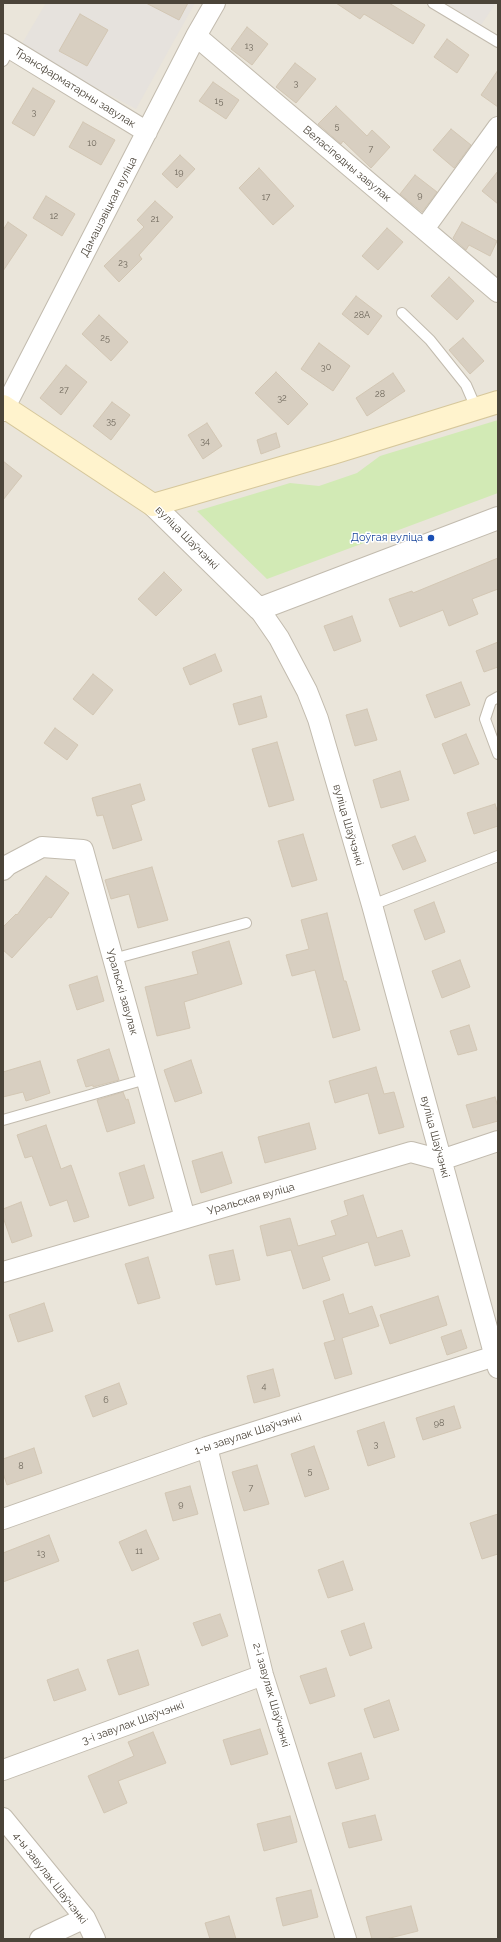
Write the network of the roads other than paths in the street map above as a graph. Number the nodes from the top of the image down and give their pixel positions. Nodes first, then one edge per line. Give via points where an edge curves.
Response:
1 (215, 3) edge
2 (433, 3) edge
3 (196, 36) junction
4 (498, 42) edge
5 (5, 51) edge
6 (498, 127) edge
7 (147, 132) junction
8 (424, 229) junction
9 (498, 292) edge
10 (402, 313) dead end
11 (498, 402) edge
12 (4, 408) edge
13 (476, 408) junction
14 (153, 505) junction
15 (498, 518) edge
16 (259, 609) junction
17 (498, 698) edge
18 (498, 754) edge
19 (498, 856) edge
20 (3, 870) edge
21 (372, 905) junction
22 (246, 923) dead end
23 (113, 959) junction
24 (146, 1079) junction
25 (3, 1120) edge
26 (498, 1141) edge
27 (441, 1160) junction
28 (185, 1218) junction
29 (3, 1272) edge
30 (496, 1362) edge
31 (207, 1447) junction
32 (3, 1519) edge
33 (263, 1675) junction
34 (3, 1770) edge
35 (3, 1818) edge
36 (85, 1918) junction
37 (40, 1939) edge
38 (95, 1939) edge
39 (346, 1939) edge

1 - 3 street, Дамашэвіцкая вуліца
2 - 4 lane
3 - 7 street, Дамашэвіцкая вуліца
3 - 8 street, Веласіпедны завулак
5 - 7 street, Трансфарматарны завулак
6 - 8 street
7 - 12 street, Дамашэвіцкая вуліца
8 - 9 street, Веласіпедны завулак
10 - 13 lane via 430,340 466,385
11 - 13 main road
12 - 14 main road, вуліца Шаўчэнкі
13 - 14 main road
14 - 16 street, вуліца Шаўчэнкі
15 - 16 street
16 - 21 street, вуліца Шаўчэнкі via 307,691 318,719
17 - 18 lane via 491,700 485,719
19 - 21 lane
20 - 23 street, Уральскі завулак via 42,848 83,850
21 - 27 street, вуліца Шаўчэнкі
22 - 23 lane
23 - 24 street, Уральскі завулак
24 - 25 lane
24 - 28 street, Уральскі завулак
26 - 27 street
27 - 28 street, Уральская вуліца via 410,1152
27 - 30 street, вуліца Шаўчэнкі
28 - 29 street, Уральская вуліца
30 - 31 street, 1-ы завулак Шаўчэнкі
31 - 32 street, 1-ы завулак Шаўчэнкі
31 - 33 street, 2-і завулак Шаўчэнкі
33 - 34 street, 3-і завулак Шаўчэнкі
33 - 39 street, 2-і завулак Шаўчэнкі
35 - 36 street, 4-ы завулак Шаўчэнкі
36 - 37 street
36 - 38 street, 4-ы завулак Шаўчэнкі

